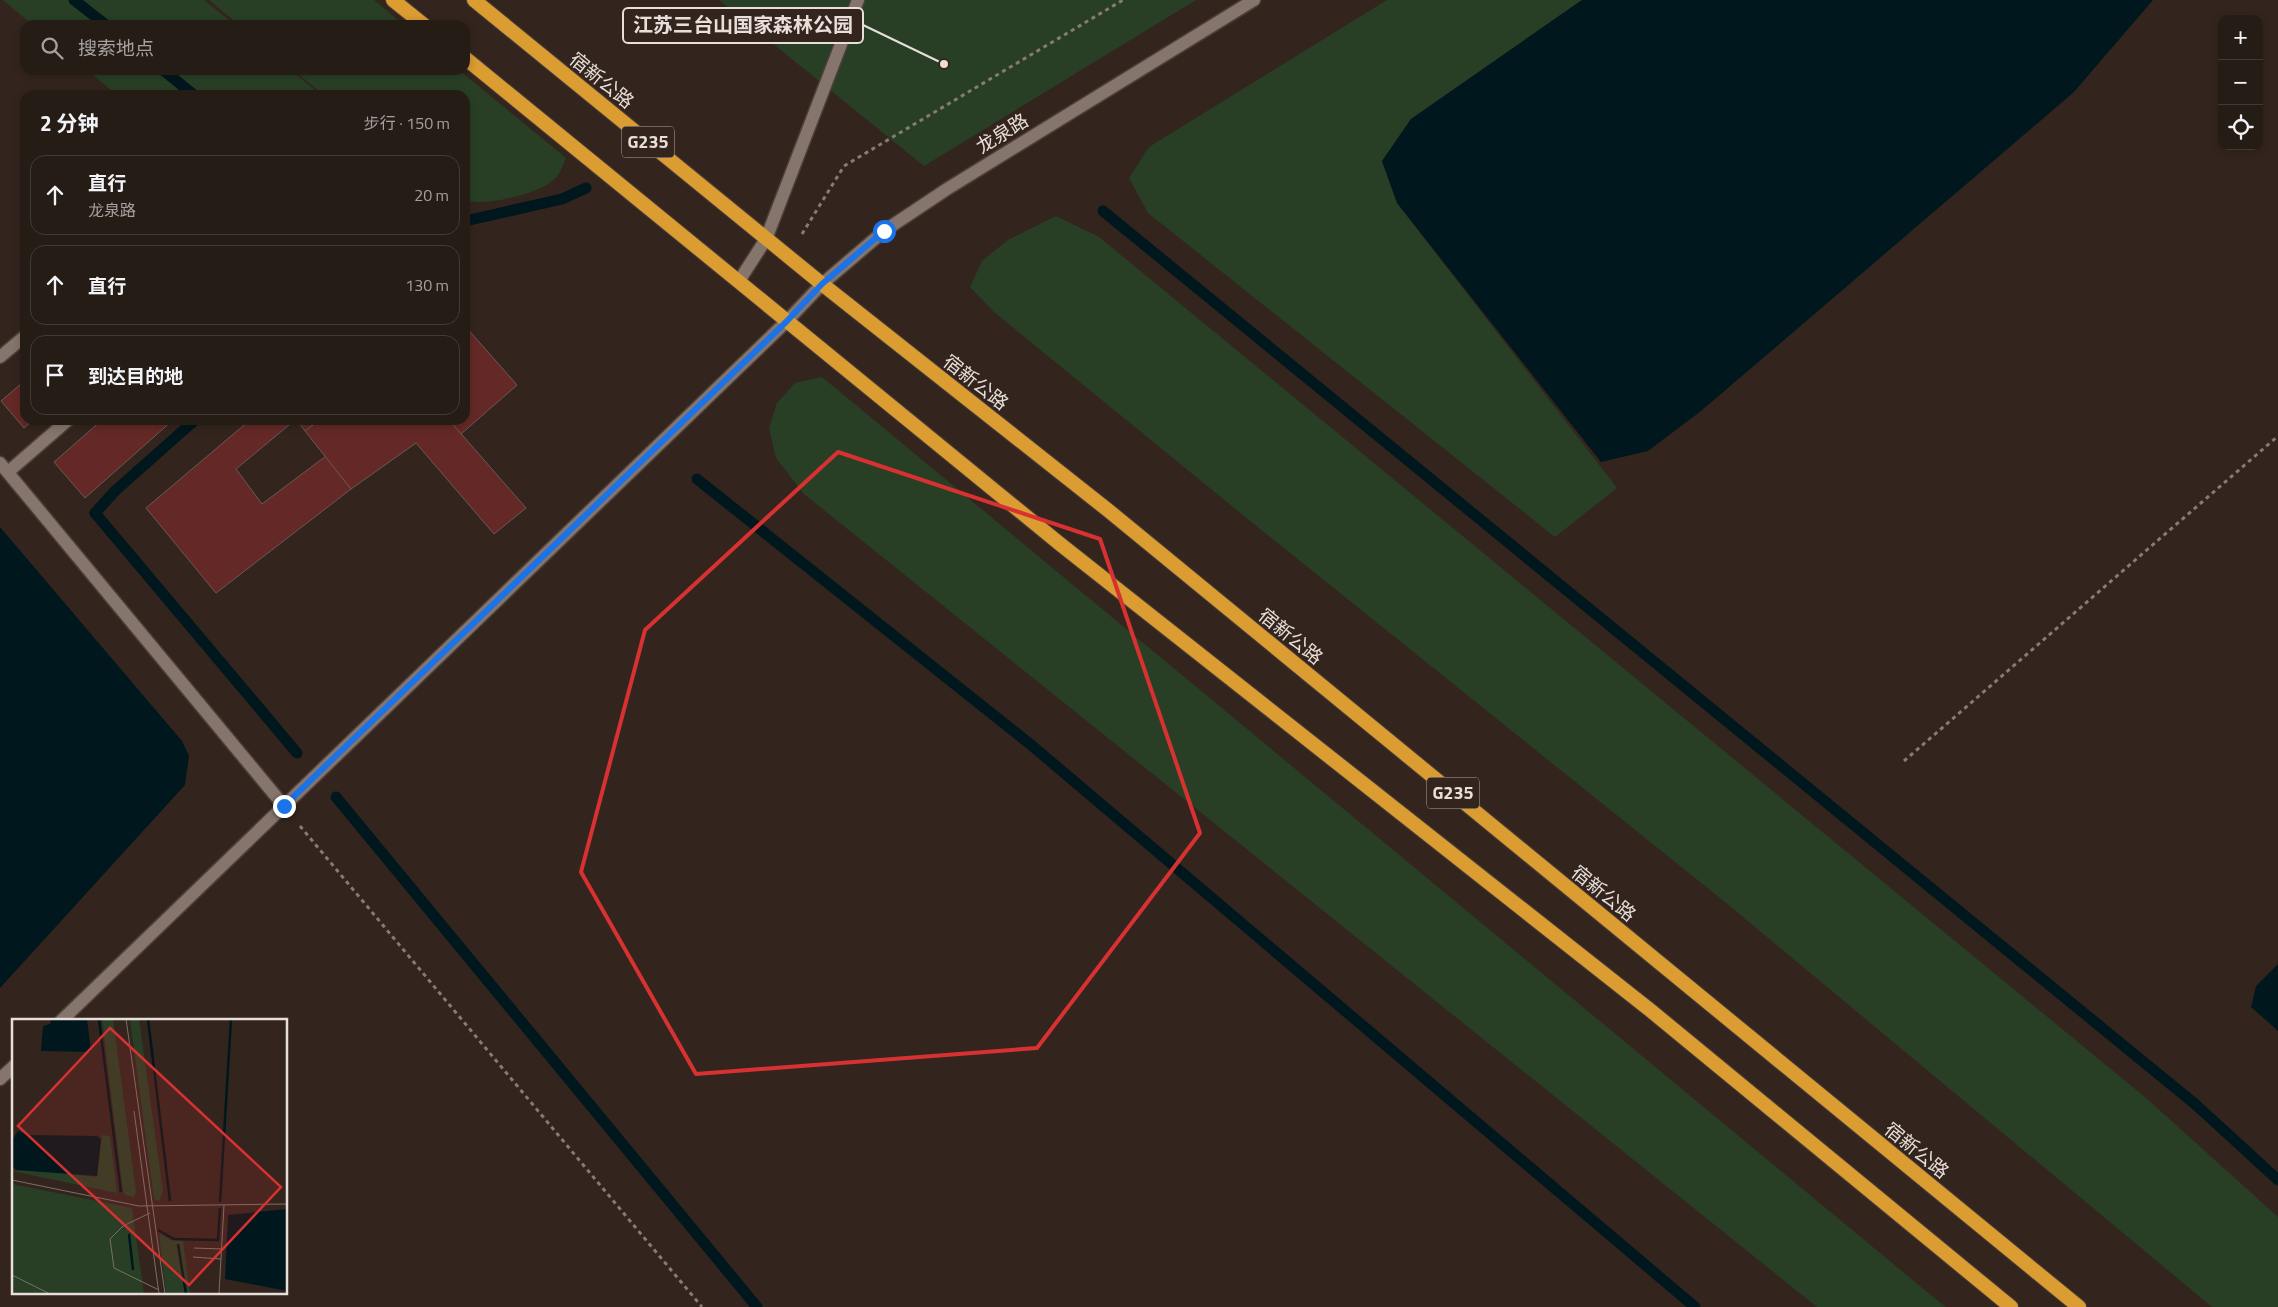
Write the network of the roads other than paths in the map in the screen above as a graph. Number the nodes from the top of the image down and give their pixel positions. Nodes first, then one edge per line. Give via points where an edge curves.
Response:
1 (393, 0) edge
2 (474, 0) edge
3 (858, 0) edge
4 (1254, 0) edge
5 (418, 20) edge
6 (470, 62) edge
7 (766, 239) junction
8 (739, 281) junction
9 (822, 284) junction
10 (787, 321) junction
11 (20, 340) edge
12 (0, 357) edge
13 (61, 425) edge
14 (4, 468) edge
15 (284, 806) junction
16 (63, 1019) edge
17 (12, 1068) edge
18 (0, 1079) edge
19 (2011, 1307) edge
20 (2079, 1307) edge

1 - 5 highway
2 - 7 highway, 宿新公路 / G235
3 - 7 street
4 - 9 street, 龙泉路 via 939,194 884,231
6 - 8 highway, G235
7 - 8 street
7 - 9 highway, 宿新公路 / G235
8 - 10 highway, G235
9 - 10 street, 龙泉路
9 - 20 highway, 宿新公路 / G235 via 1109,511
10 - 15 street, 龙泉路
10 - 19 highway, G235 via 1060,544 1650,1010
11 - 12 street
13 - 14 street
14 - 15 street
15 - 16 street, 龙泉路
17 - 18 street

